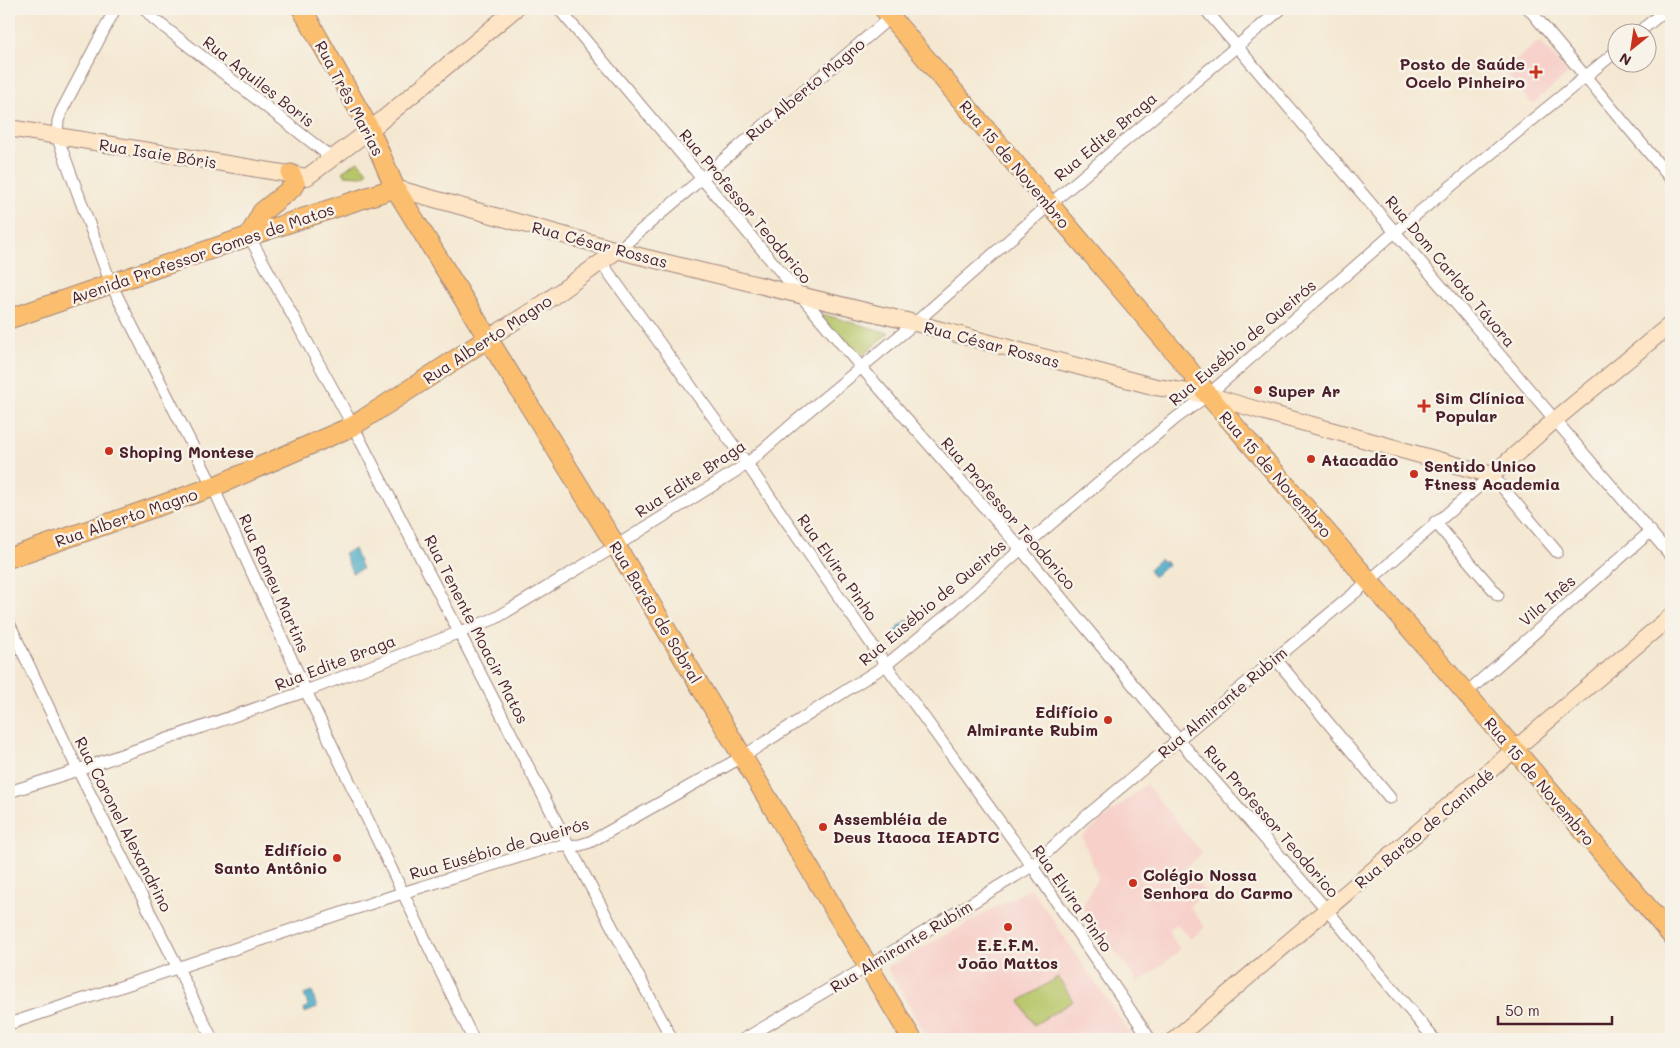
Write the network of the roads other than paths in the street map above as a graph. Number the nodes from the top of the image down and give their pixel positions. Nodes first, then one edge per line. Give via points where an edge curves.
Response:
1 (115, 9) edge
2 (145, 9) edge
3 (302, 9) edge
4 (515, 9) edge
5 (559, 9) edge
6 (1204, 9) edge
7 (1281, 9) edge
8 (1529, 9) edge
9 (1667, 9) edge
10 (892, 11) edge
11 (1651, 22) edge
12 (1237, 46) junction
13 (1608, 58) edge
14 (1586, 77) junction
15 (9, 128) edge
16 (370, 130) junction
17 (58, 136) junction
18 (332, 158) junction
19 (299, 175) junction
20 (702, 177) junction
21 (1671, 179) edge
22 (395, 188) junction
23 (1049, 205) junction
24 (1396, 232) junction
25 (249, 236) junction
26 (618, 250) junction
27 (602, 262) junction
28 (110, 284) junction
29 (801, 296) junction
30 (9, 319) edge
31 (915, 323) junction
32 (1671, 324) edge
33 (487, 339) junction
34 (861, 367) junction
35 (1208, 395) junction
36 (1556, 419) junction
37 (353, 426) junction
38 (747, 464) junction
39 (1492, 475) junction
40 (213, 487) junction
41 (1436, 522) junction
42 (1650, 531) junction
43 (616, 546) junction
44 (1021, 549) junction
45 (1557, 552) dead end
46 (1671, 556) edge
47 (9, 558) edge
48 (1369, 581) junction
49 (1498, 595) dead end
50 (1671, 616) edge
51 (9, 623) edge
52 (460, 632) junction
53 (1275, 658) junction
54 (886, 665) junction
55 (306, 691) junction
56 (1465, 694) junction
57 (1178, 739) junction
58 (1515, 750) junction
59 (742, 757) junction
60 (78, 770) junction
61 (9, 792) edge
62 (1390, 798) dead end
63 (569, 846) junction
64 (1032, 866) junction
65 (402, 892) junction
66 (1328, 910) junction
67 (1671, 936) edge
68 (868, 966) junction
69 (178, 968) junction
70 (9, 1024) edge
71 (212, 1039) edge
72 (473, 1039) edge
73 (672, 1039) edge
74 (744, 1039) edge
75 (912, 1039) edge
76 (1150, 1039) edge
77 (1175, 1039) edge
78 (1434, 1039) edge

1 - 17 street via 61,112
2 - 18 street, Rua Aquiles Boris via 154,20
3 - 16 main road, Rua Três Marias
4 - 16 main road
5 - 20 street, Rua Professor Teodorico
6 - 12 street, Rua Dom Carloto Távora
7 - 12 street, Rua Edite Braga
8 - 14 street
9 - 11 street
10 - 20 street, Rua Alberto Magno
10 - 23 main road, Rua 15 de Novembro
12 - 23 street, Rua Edite Braga
12 - 24 street, Rua Dom Carloto Távora
13 - 14 street, Rua Eusébio de Queirós
14 - 21 street
14 - 24 street, Rua Eusébio de Queirós
15 - 17 main road, Rua Isaie Bóris
16 - 18 main road
16 - 22 main road, Rua Três Marias
17 - 19 main road, Rua Isaie Bóris
17 - 28 street, Rua Romeu Martins
18 - 19 main road
19 - 25 main road via 292,188 262,212
20 - 26 street, Rua Alberto Magno
20 - 29 street, Rua Professor Teodorico
22 - 25 main road, Avenida Professor Gomes de Matos
22 - 26 main road, Rua César Rossas
22 - 33 main road, Rua Barão de Sobral
23 - 31 street, Rua Edite Braga
23 - 35 main road, Rua 15 de Novembro
24 - 35 street, Rua Eusébio de Queirós
24 - 36 street, Rua Dom Carloto Távora
25 - 28 main road, Avenida Professor Gomes de Matos
25 - 37 street, Rua Tenente Moacir Matos
26 - 27 main road, Rua Alberto Magno
26 - 29 main road, Rua César Rossas
27 - 33 main road, Rua Alberto Magno
27 - 38 street, Rua Elvira Pinho
28 - 30 main road, Avenida Professor Gomes de Matos
28 - 40 street, Rua Romeu Martins
29 - 31 main road, Rua César Rossas
29 - 34 street, Rua Professor Teodorico
31 - 34 street, Rua Edite Braga
31 - 35 main road, Rua César Rossas via 1156,387
32 - 36 main road, Rua Almirante Rubim
33 - 37 main road, Rua Alberto Magno
33 - 43 main road, Rua Barão de Sobral
34 - 38 street, Rua Edite Braga
34 - 44 street, Rua Professor Teodorico
35 - 39 main road, Rua César Rossas
35 - 44 street, Rua Eusébio de Queirós via 1176,418
35 - 48 main road, Rua 15 de Novembro
36 - 39 main road, Rua Almirante Rubim
36 - 42 street, Rua Dom Carloto Távora
37 - 40 main road, Rua Alberto Magno
37 - 52 street, Rua Tenente Moacir Matos
38 - 43 street, Rua Edite Braga
38 - 54 street, Rua Elvira Pinho
39 - 41 street, Rua Almirante Rubim
39 - 45 street
40 - 47 main road, Rua Alberto Magno
40 - 55 street, Rua Romeu Martins
41 - 48 street, Rua Almirante Rubim
41 - 49 street
42 - 46 street, Rua Dom Carloto Távora
42 - 56 street, Vila Inês
43 - 52 street, Rua Edite Braga via 496,618
43 - 59 main road, Rua Barão de Sobral
44 - 54 street, Rua Eusébio de Queirós
44 - 57 street, Rua Professor Teodorico
48 - 53 street, Rua Almirante Rubim
48 - 56 main road, Rua 15 de Novembro
50 - 58 main road, Rua Barão de Canindé
51 - 60 street, Rua Coronel Alexandrino
52 - 55 street, Rua Edite Braga
52 - 63 street, Rua Tenente Moacir Matos
53 - 57 street, Rua Almirante Rubim
53 - 62 street
54 - 59 street, Rua Eusébio de Queirós
54 - 64 street, Rua Elvira Pinho
55 - 60 street, Rua Edite Braga
55 - 65 street, Rua Romeu Martins
56 - 58 main road, Rua 15 de Novembro
57 - 64 street, Rua Almirante Rubim
57 - 66 street, Rua Professor Teodorico
58 - 66 main road, Rua Barão de Canindé
58 - 67 main road, Rua 15 de Novembro
59 - 63 street, Rua Eusébio de Queirós via 590,842
59 - 68 main road, Rua Barão de Sobral
60 - 61 street, Rua Edite Braga
60 - 69 street, Rua Coronel Alexandrino
63 - 65 street, Rua Eusébio de Queirós via 551,847
63 - 73 street, Rua Tenente Moacir Matos
64 - 68 street, Rua Almirante Rubim
64 - 76 street, Rua Elvira Pinho
65 - 69 street, Rua Eusébio de Queirós
65 - 72 street, Rua Romeu Martins
66 - 77 main road, Rua Barão de Canindé
66 - 78 street, Rua Professor Teodorico
68 - 74 street, Rua Almirante Rubim
68 - 75 main road, Rua Barão de Sobral
69 - 70 street, Rua Eusébio de Queirós
69 - 71 street, Rua Coronel Alexandrino

